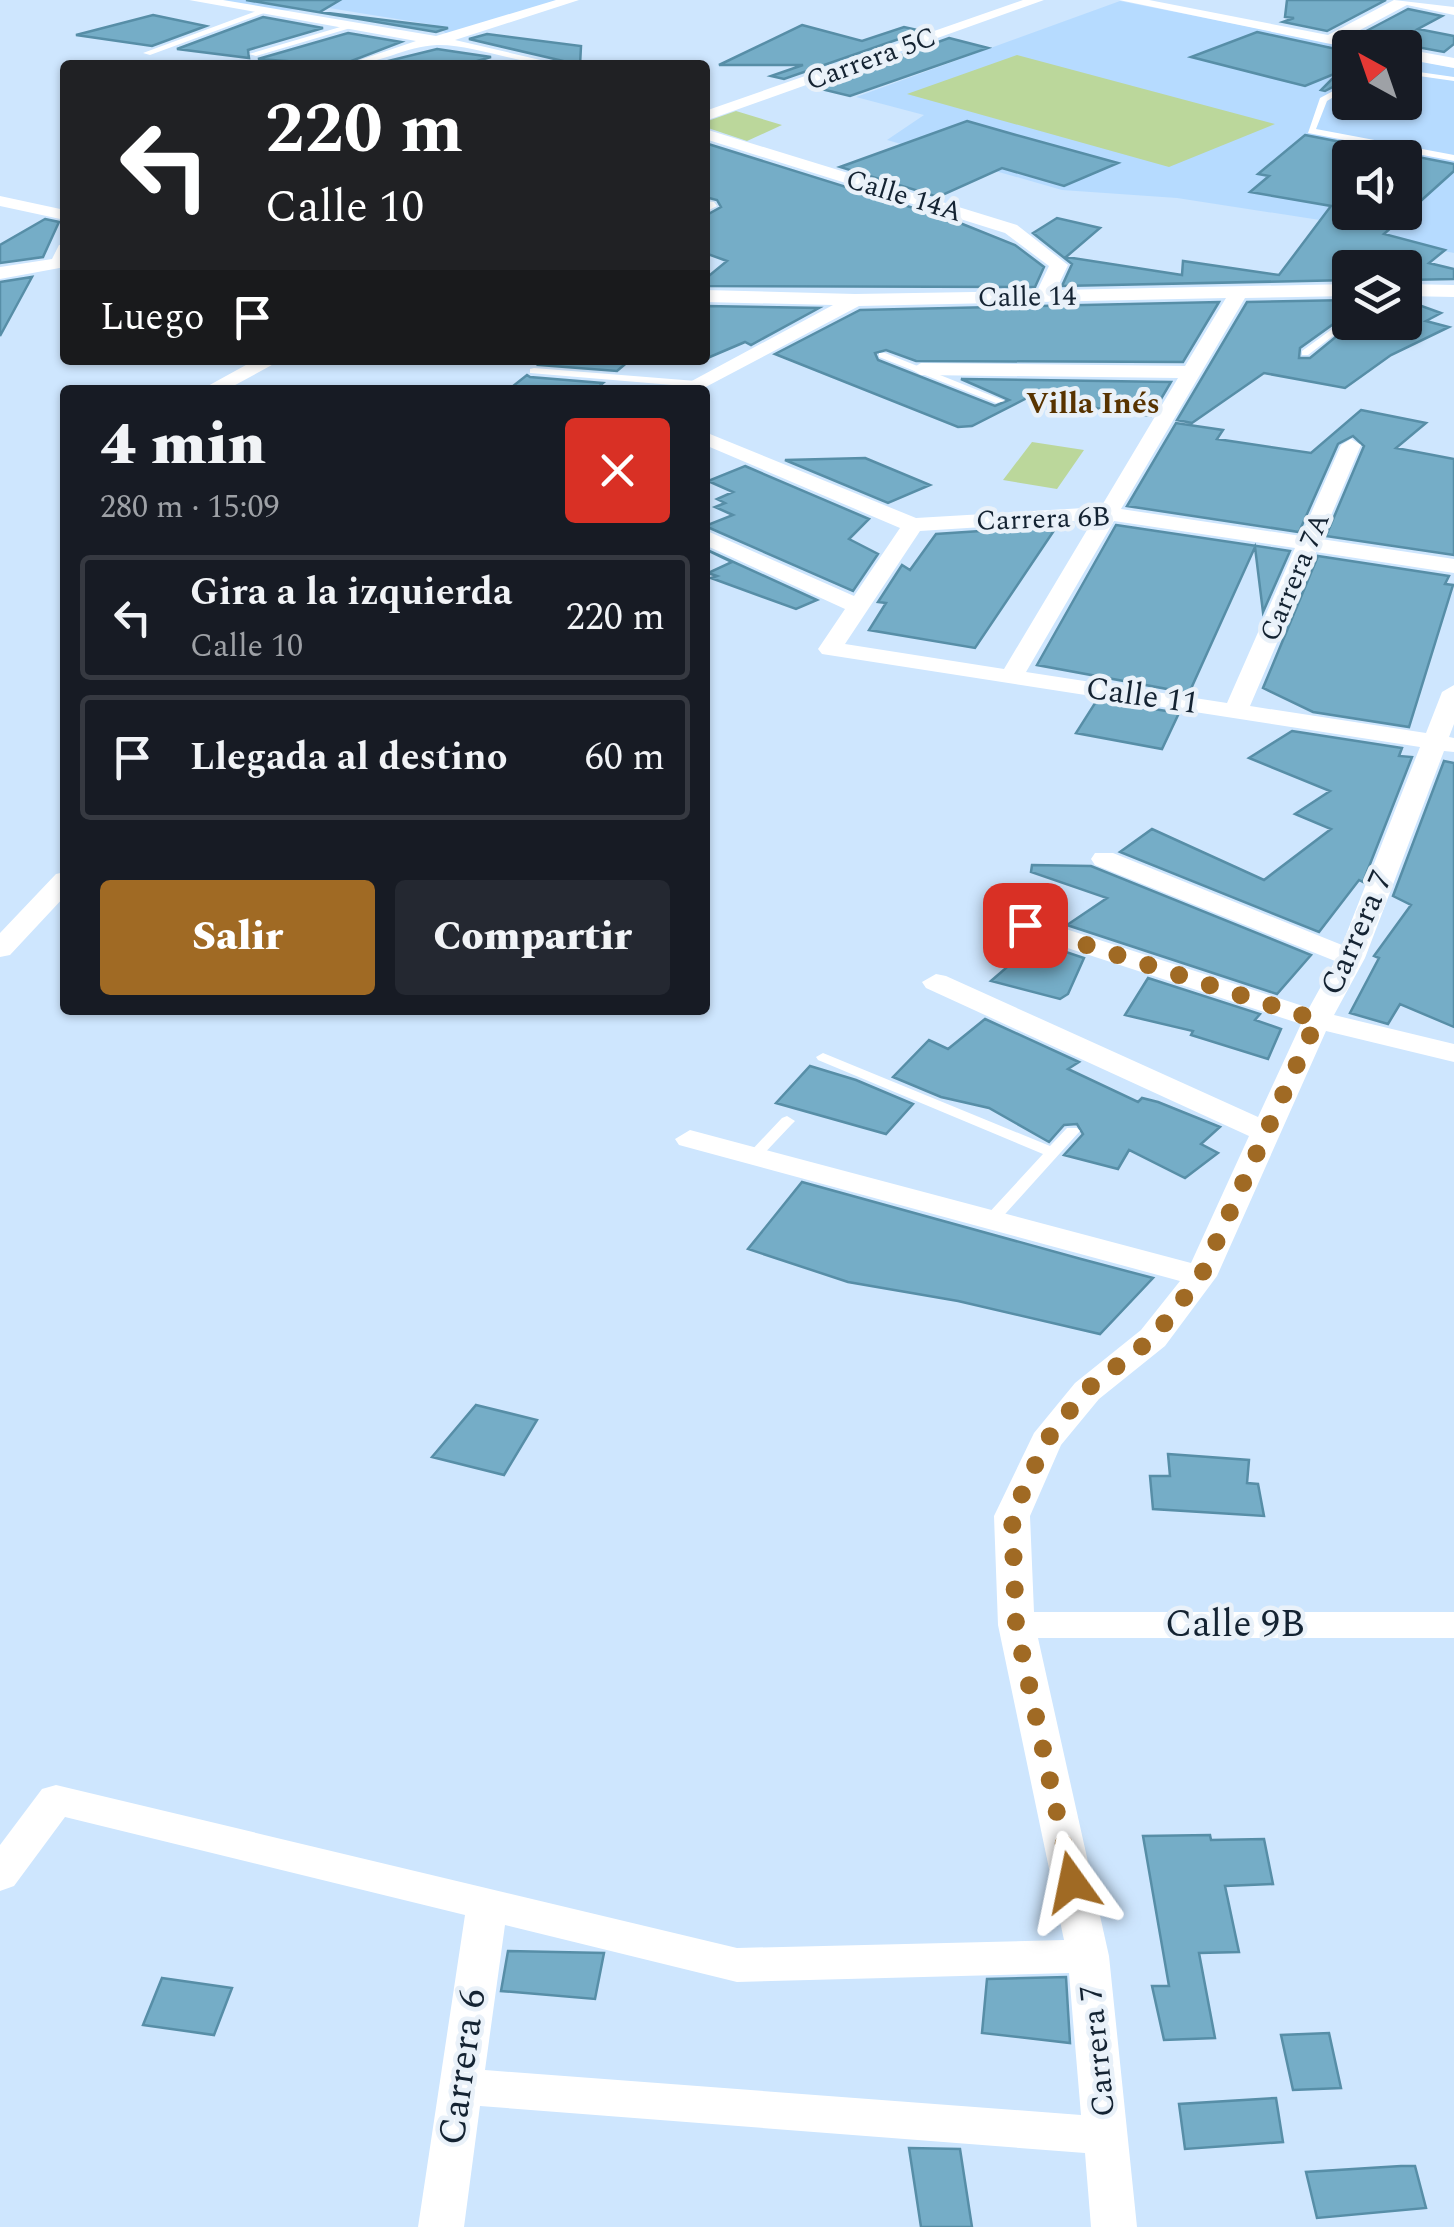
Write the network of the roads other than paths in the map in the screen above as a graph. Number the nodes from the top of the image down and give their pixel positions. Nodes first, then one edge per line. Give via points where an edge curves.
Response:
1 (196, 0) edge
2 (572, 0) edge
3 (1036, 0) edge
4 (1126, 0) edge
5 (1405, 0) edge
6 (227, 4) edge
7 (1454, 11) edge
8 (260, 14) junction
9 (350, 27) junction
10 (436, 40) junction
11 (1330, 40) joint
12 (147, 53) dead end
13 (254, 54) dead end
14 (1422, 57) edge
15 (370, 60) edge
16 (530, 60) edge
17 (1454, 63) edge
18 (1422, 75) edge
19 (1454, 80) edge
20 (1332, 95) edge
21 (710, 102) edge
22 (730, 108) junction
23 (710, 114) edge
24 (710, 136) edge
25 (1454, 158) edge
26 (0, 201) edge
27 (60, 214) edge
28 (60, 257) edge
29 (0, 273) edge
30 (1332, 290) edge
31 (1422, 290) edge
32 (1454, 291) edge
33 (1240, 292) junction
34 (710, 296) edge
35 (1043, 297) junction
36 (856, 300) junction
37 (1332, 333) edge
38 (1305, 353) dead end
39 (882, 354) dead end
40 (261, 365) edge
41 (922, 369) junction
42 (534, 371) dead end
43 (1191, 372) junction
44 (220, 385) edge
45 (671, 385) edge
46 (695, 385) edge
47 (1000, 401) dead end
48 (710, 440) edge
49 (1351, 445) dead end
50 (1106, 513) junction
51 (912, 525) junction
52 (710, 539) edge
53 (1309, 545) junction
54 (1454, 566) edge
55 (860, 606) junction
56 (1011, 677) junction
57 (1454, 692) edge
58 (1237, 710) junction
59 (1446, 744) edge
60 (1104, 859) dead end
61 (60, 885) edge
62 (1025, 925) dead end
63 (0, 949) edge
64 (1351, 958) junction
65 (936, 982) dead end
66 (1317, 1020) junction
67 (1454, 1053) edge
68 (823, 1057) dead end
69 (787, 1122) dead end
70 (1072, 1131) dead end
71 (1266, 1132) junction
72 (690, 1139) dead end
73 (1052, 1152) junction
74 (754, 1156) junction
75 (991, 1220) junction
76 (1201, 1276) junction
77 (1454, 1624) edge
78 (1016, 1625) junction
79 (0, 1876) edge
80 (487, 1907) junction
81 (1088, 1956) junction
82 (459, 2086) junction
83 (1108, 2136) junction
84 (442, 2227) edge
85 (1114, 2227) edge

1 - 6 street
2 - 10 street
3 - 22 street, Carrera 5C
4 - 11 street
5 - 7 street
5 - 11 street
6 - 8 street
8 - 9 street
8 - 12 lane
9 - 10 street
9 - 13 lane
10 - 15 street
10 - 16 street
14 - 17 street
18 - 19 lane
20 - 25 lane via 1323,100 1311,131
21 - 22 street
22 - 23 street, Carrera 5C
24 - 35 street, Calle 14A via 1011,229 1059,265
26 - 27 street
28 - 29 street
30 - 33 street, Calle 14
31 - 32 street
33 - 35 street, Calle 14
33 - 43 street
34 - 36 street, Calle 14
35 - 36 street, Calle 14
36 - 46 street
37 - 38 lane
39 - 41 lane
40 - 44 street
41 - 43 street
41 - 47 lane
42 - 45 lane
43 - 50 street
48 - 51 street, Carrera 6B
49 - 53 street, Carrera 7A
50 - 51 street, Carrera 6B
50 - 53 street, Carrera 6B
50 - 56 street
51 - 55 street
52 - 55 street
53 - 54 street, Carrera 6B
53 - 58 street, Carrera 7A
55 - 56 street, Calle 11 via 830,649
56 - 58 street, Calle 11
57 - 59 street, Carrera 7
58 - 59 street, Calle 11
59 - 64 street, Carrera 7
60 - 64 street
61 - 63 street
62 - 66 street
64 - 66 street, Carrera 7
65 - 71 street
66 - 67 street
66 - 71 street, Carrera 7
68 - 73 lane
69 - 74 lane
70 - 73 lane
71 - 76 street, Carrera 7
72 - 74 street
73 - 75 lane
74 - 75 street
75 - 76 street
76 - 78 street, Carrera 7 via 1153,1338 1086,1390 1046,1441 1012,1516
77 - 78 street, Calle 9B
78 - 81 street, Carrera 7
79 - 80 street via 56,1800
80 - 81 street via 737,1965
80 - 82 street, Carrera 6
81 - 83 street, Carrera 7
82 - 83 street
82 - 84 street, Carrera 6
83 - 85 street, Carrera 7

